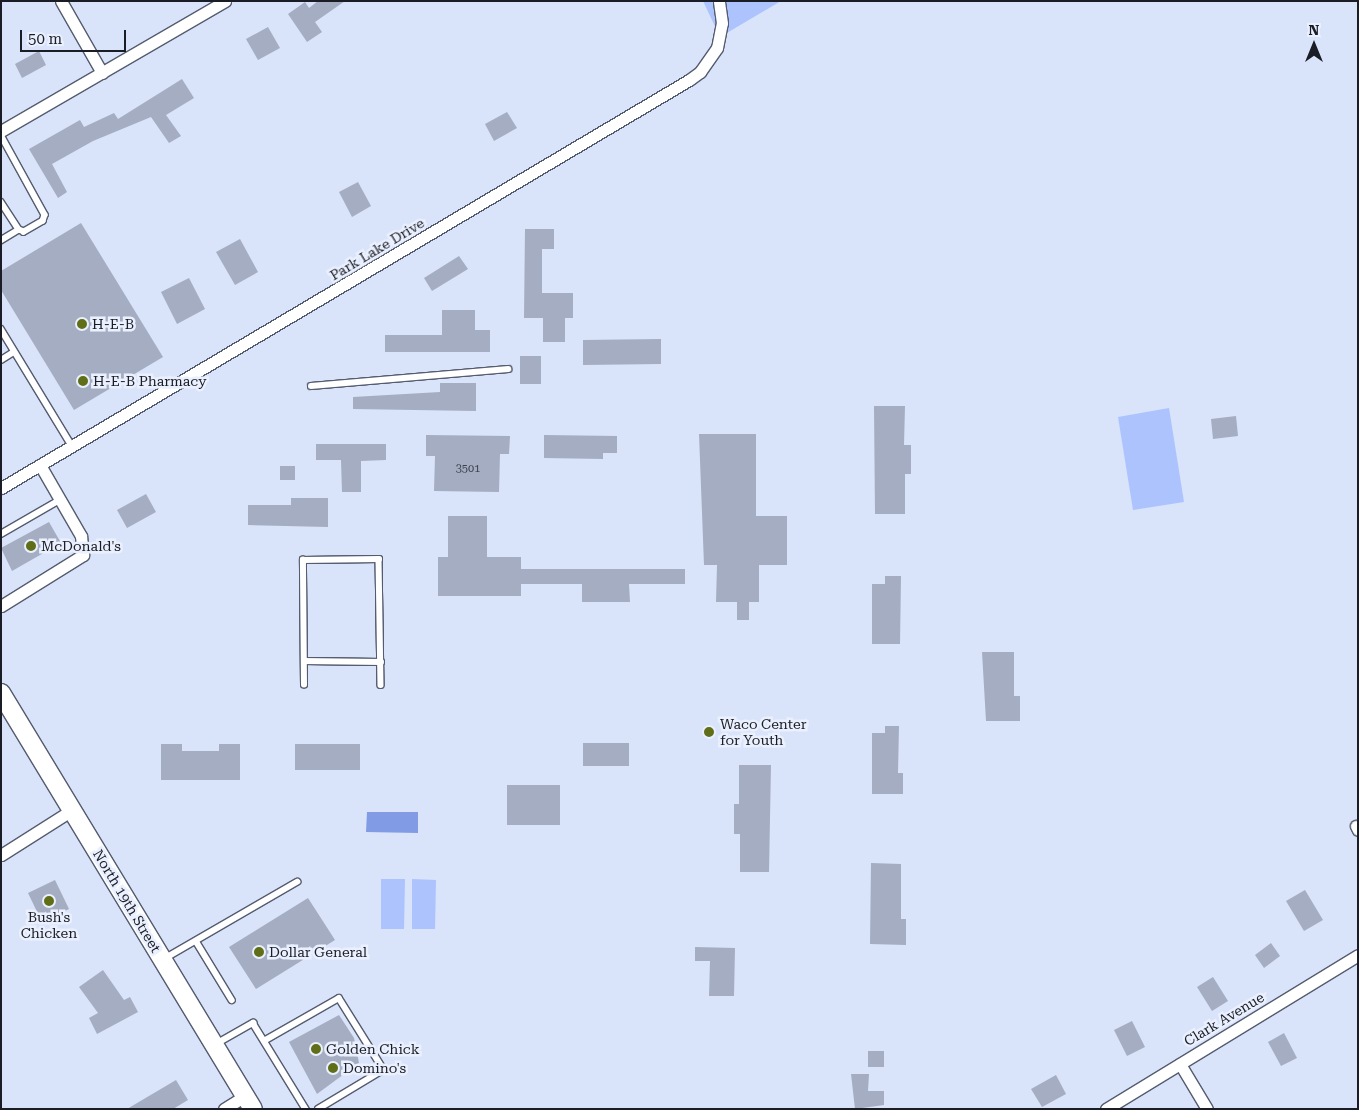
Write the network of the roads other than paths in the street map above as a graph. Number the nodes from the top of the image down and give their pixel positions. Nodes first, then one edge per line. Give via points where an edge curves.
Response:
1 (61, 1) edge
2 (225, 1) edge
3 (718, 1) edge
4 (102, 73) junction
5 (1, 130) edge
6 (1, 135) edge
7 (1, 202) edge
8 (19, 230) junction
9 (1, 241) edge
10 (1, 329) edge
11 (14, 352) junction
12 (1, 360) edge
13 (508, 369) dead end
14 (311, 386) dead end
15 (72, 446) junction
16 (40, 465) junction
17 (1, 488) edge
18 (60, 500) junction
19 (1, 534) edge
20 (1, 606) edge
21 (304, 661) junction
22 (381, 662) junction
23 (304, 685) dead end
24 (382, 685) dead end
25 (2, 694) edge
26 (72, 810) junction
27 (1, 855) edge
28 (297, 882) dead end
29 (196, 941) junction
30 (1358, 955) edge
31 (162, 960) junction
32 (232, 1000) dead end
33 (264, 1041) junction
34 (215, 1045) junction
35 (1180, 1064) junction
36 (249, 1102) edge
37 (224, 1109) edge
38 (306, 1109) edge
39 (319, 1109) edge
40 (1106, 1109) edge
41 (1207, 1109) edge

1 - 4 street
2 - 4 street
3 - 15 street, Park Lake Drive via 722,23 717,48 700,72 689,80
4 - 5 street
6 - 8 lane via 45,215 43,221 24,232
7 - 8 lane
8 - 9 lane
10 - 11 lane
11 - 12 lane
11 - 15 lane
13 - 14 lane
15 - 16 street, Park Lake Drive
16 - 17 street, Park Lake Drive
16 - 18 street
18 - 19 lane
18 - 20 street via 81,536 83,555
21 - 22 lane
21 - 22 lane via 303,560 379,559
21 - 23 lane
22 - 24 lane
25 - 26 main road, North 19th Street
26 - 27 street
26 - 31 main road, North 19th Street
28 - 29 lane
29 - 31 lane
29 - 32 lane
30 - 35 street, Clark Avenue
31 - 34 main road, North 19th Street
33 - 34 lane via 252,1023
33 - 38 lane
33 - 39 lane via 339,998 384,1070
34 - 36 main road, North 19th Street
35 - 40 street, Clark Avenue
35 - 41 street
36 - 37 street

